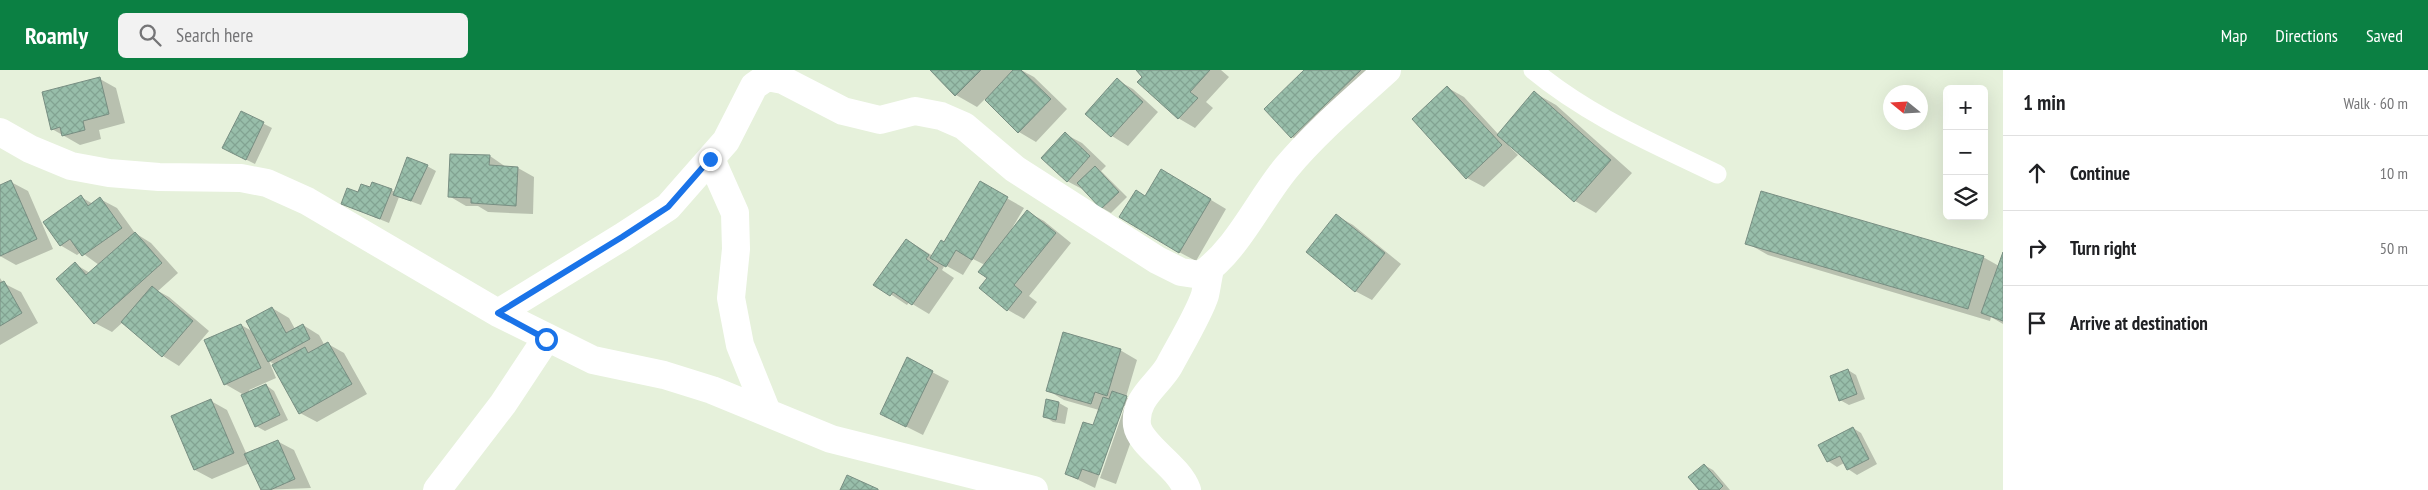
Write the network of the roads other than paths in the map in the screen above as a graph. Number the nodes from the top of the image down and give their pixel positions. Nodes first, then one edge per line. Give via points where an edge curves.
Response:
1 (1387, 70) edge
2 (1533, 70) edge
3 (771, 75) edge
4 (0, 132) edge
5 (710, 159) junction
6 (1717, 174) dead end
7 (1210, 269) junction
8 (498, 313) junction
9 (546, 339) junction
10 (767, 412) junction
11 (437, 490) edge
12 (1034, 490) edge
13 (1187, 490) edge

1 - 7 street via 1287,167
2 - 6 lane via 1564,96 1607,121
3 - 5 street via 754,86 726,141
3 - 7 street via 843,111 880,120 915,111 941,116 964,126 1015,169 1158,260 1181,272 1201,275
4 - 8 street via 71,166 99,172 241,178 267,183 307,201
5 - 8 street via 668,207
5 - 10 street via 735,213 736,249 731,298 740,345
7 - 13 street via 1205,296 1168,368 1145,394 1137,424 1143,439 1167,461
8 - 9 street
9 - 10 street via 593,360 664,375
9 - 11 street via 503,404
10 - 12 street via 831,439

